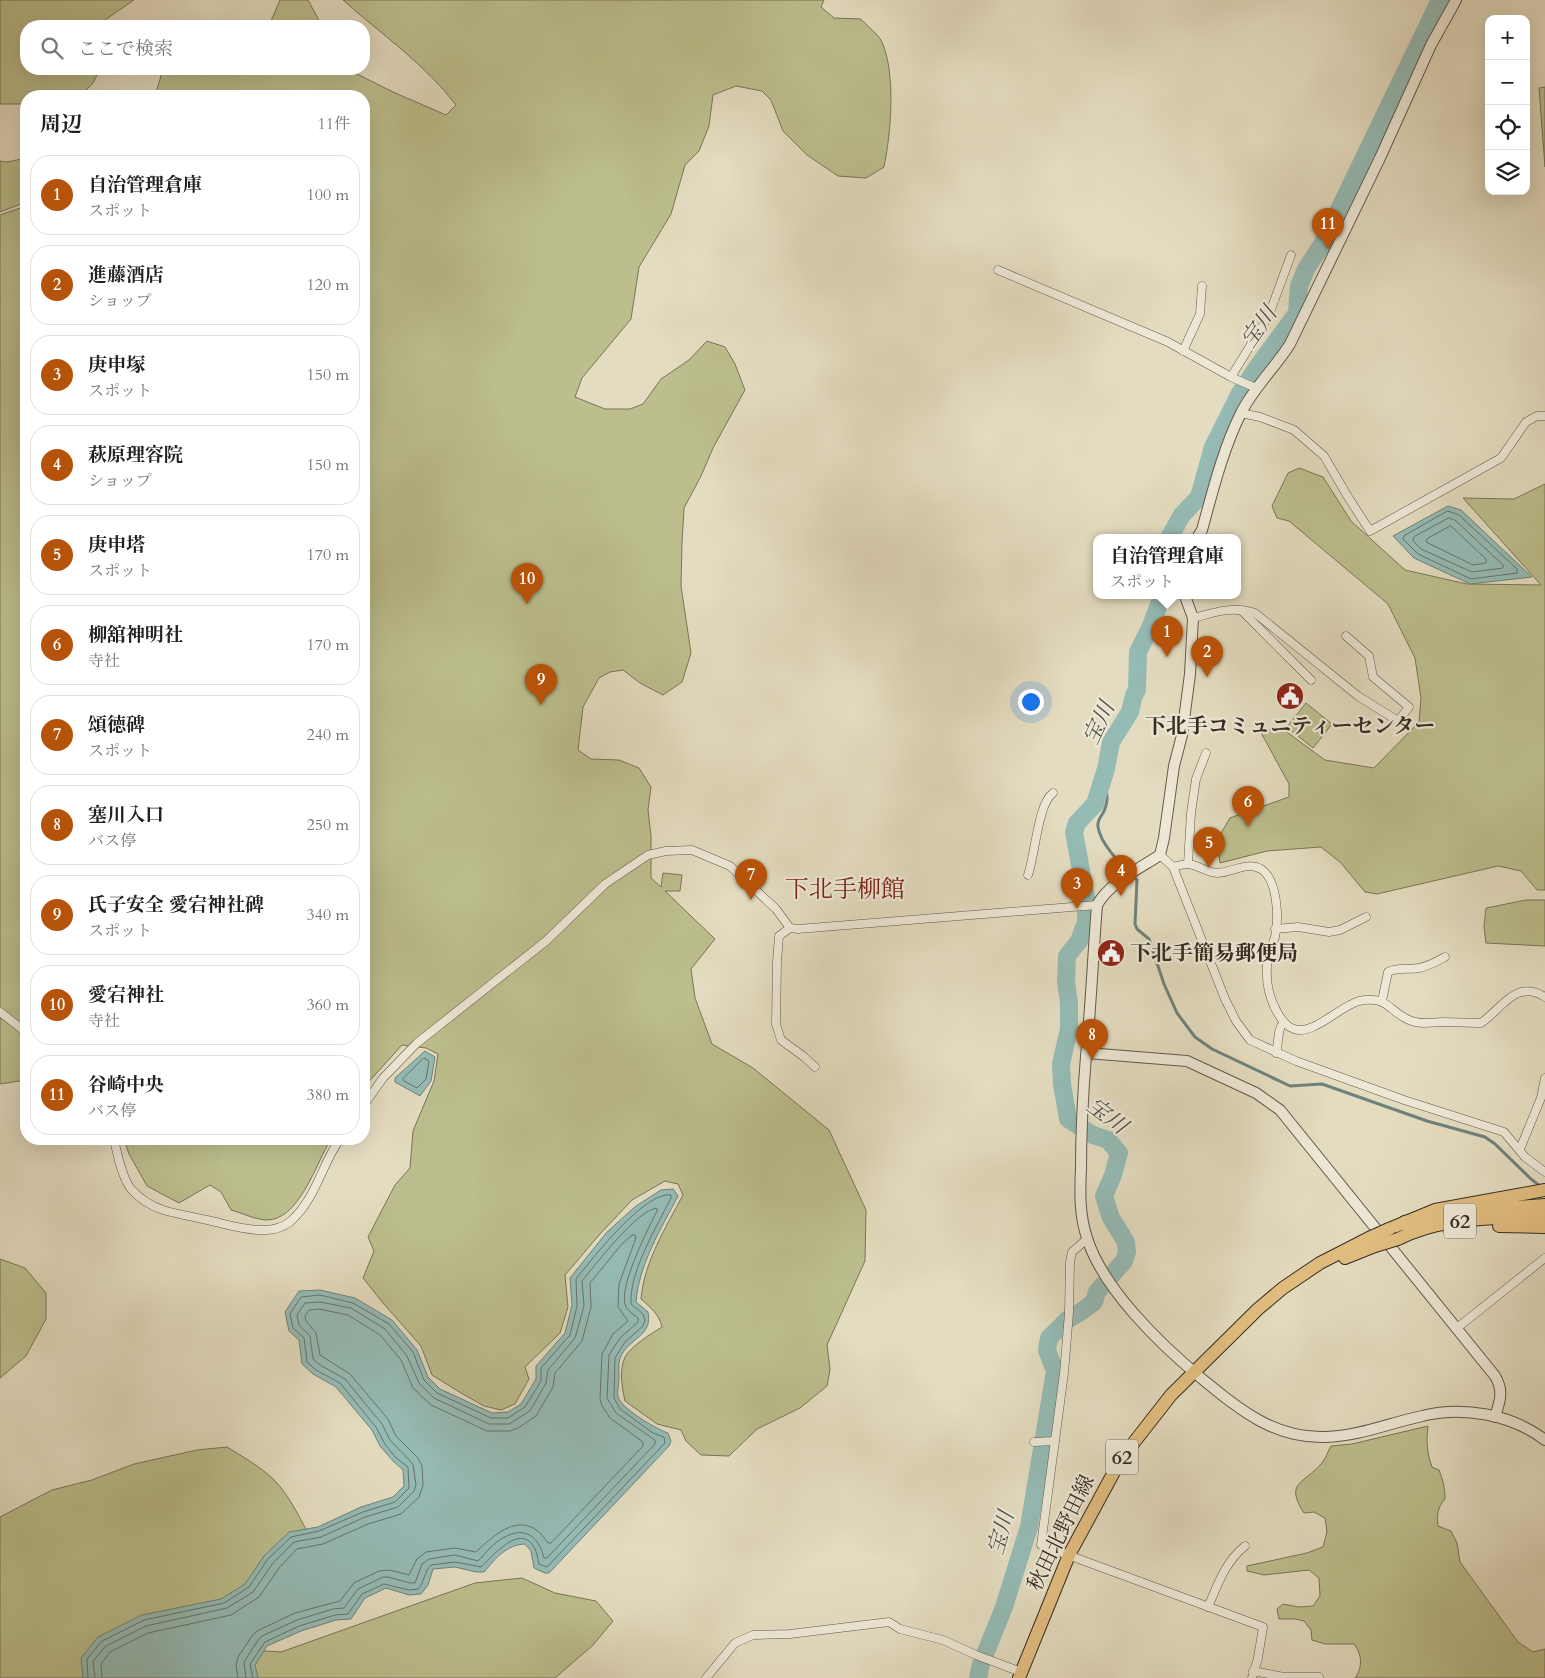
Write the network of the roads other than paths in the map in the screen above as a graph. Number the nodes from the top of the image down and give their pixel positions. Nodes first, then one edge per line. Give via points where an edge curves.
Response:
1 (1456, 0) edge
2 (1291, 254) dead end
3 (998, 270) dead end
4 (1202, 286) dead end
5 (1183, 351) junction
6 (1234, 379) junction
7 (1254, 387) junction
8 (1241, 413) junction
9 (1545, 416) edge
10 (1200, 534) edge
11 (1186, 599) edge
12 (1239, 609) junction
13 (1193, 618) junction
14 (1346, 636) dead end
15 (1311, 680) dead end
16 (1206, 753) dead end
17 (1053, 792) dead end
18 (1160, 855) junction
19 (1188, 864) junction
20 (1173, 867) junction
21 (1028, 875) dead end
22 (1094, 905) junction
23 (1366, 917) dead end
24 (790, 928) junction
25 (1276, 929) junction
26 (1445, 957) dead end
27 (1545, 997) edge
28 (1382, 1001) junction
29 (0, 1012) edge
30 (1283, 1023) junction
31 (20, 1027) edge
32 (1087, 1053) junction
33 (1276, 1053) junction
34 (815, 1067) dead end
35 (1545, 1078) edge
36 (370, 1096) edge
37 (115, 1145) edge
38 (336, 1145) edge
39 (1520, 1149) junction
40 (1545, 1172) edge
41 (1545, 1190) edge
42 (1545, 1206) edge
43 (1525, 1212) junction
44 (1545, 1216) edge
45 (1405, 1223) junction
46 (1541, 1227) edge
47 (1393, 1234) junction
48 (1087, 1239) junction
49 (1545, 1258) edge
50 (1457, 1328) junction
51 (1194, 1372) junction
52 (1494, 1416) junction
53 (1545, 1440) edge
54 (1055, 1441) junction
55 (1034, 1442) dead end
56 (1244, 1546) dead end
57 (1069, 1555) junction
58 (1208, 1607) junction
59 (1252, 1674) edge
60 (1020, 1675) edge
61 (706, 1678) edge
62 (1319, 1678) edge

1 - 7 street via 1431,45 1290,344 1277,365
2 - 6 street via 1269,315
3 - 5 street
4 - 5 street via 1200,314
5 - 6 street
6 - 7 street
7 - 8 street
8 - 9 street via 1294,430 1324,456 1370,531 1501,458 1526,422
8 - 10 street via 1218,471
11 - 13 street
12 - 13 street
12 - 14 street via 1255,613 1358,696 1398,721 1409,707 1372,677 1369,656
12 - 15 street
13 - 18 street via 1182,736
16 - 19 street via 1196,779
17 - 21 street via 1048,796 1038,828
18 - 20 street
18 - 22 street via 1123,879
19 - 20 street
19 - 25 street via 1218,873 1243,867 1260,869 1273,886
20 - 33 street via 1236,1021 1250,1040
22 - 24 street via 851,926
22 - 32 street
23 - 25 street via 1329,932 1298,927
24 - 34 street via 779,936 776,1024 781,1040
24 - 36 street via 776,909 730,866 692,850 648,855 605,884 546,941 416,1043
25 - 30 street via 1267,965 1268,986
26 - 28 street via 1431,965 1388,972
27 - 28 street via 1537,992 1524,991 1510,996 1481,1023 1410,1021
28 - 30 street via 1358,1002 1310,1028 1295,1030
29 - 31 street
30 - 33 street
32 - 48 street via 1081,1118 1080,1210
32 - 50 street via 1187,1061 1256,1093 1280,1110
33 - 39 street via 1404,1100 1504,1132
35 - 39 street via 1541,1098
37 - 38 street via 130,1188 143,1200 162,1210 237,1228 274,1230 291,1221 314,1191
39 - 40 street via 1525,1157
41 - 45 main road, 62 via 1435,1210
42 - 43 highway
43 - 44 main road, 62
43 - 45 highway via 1443,1215
43 - 47 main road, 62 via 1442,1223
45 - 47 main road, 秋田北野田線 / 62
46 - 47 main road via 1456,1227
47 - 51 main road, 秋田北野田線 / 62, bridge via 1324,1269 1238,1328
48 - 51 street via 1100,1268 1118,1295
48 - 54 street via 1072,1252 1070,1262 1068,1328
49 - 50 street
50 - 52 street via 1500,1385 1501,1398
51 - 52 street via 1250,1416 1266,1425 1308,1437 1358,1433 1437,1413
51 - 57 main road, 秋田北野田線 / 62 via 1171,1395 1121,1459
52 - 53 street via 1532,1430
54 - 55 street
54 - 57 street via 1041,1545
56 - 58 street via 1234,1554 1223,1571
57 - 58 street
57 - 60 main road, 秋田北野田線 / 62
58 - 59 street via 1262,1627 1258,1658
59 - 62 street
60 - 61 street via 943,1640 900,1629 889,1622 790,1634 753,1635 734,1643

